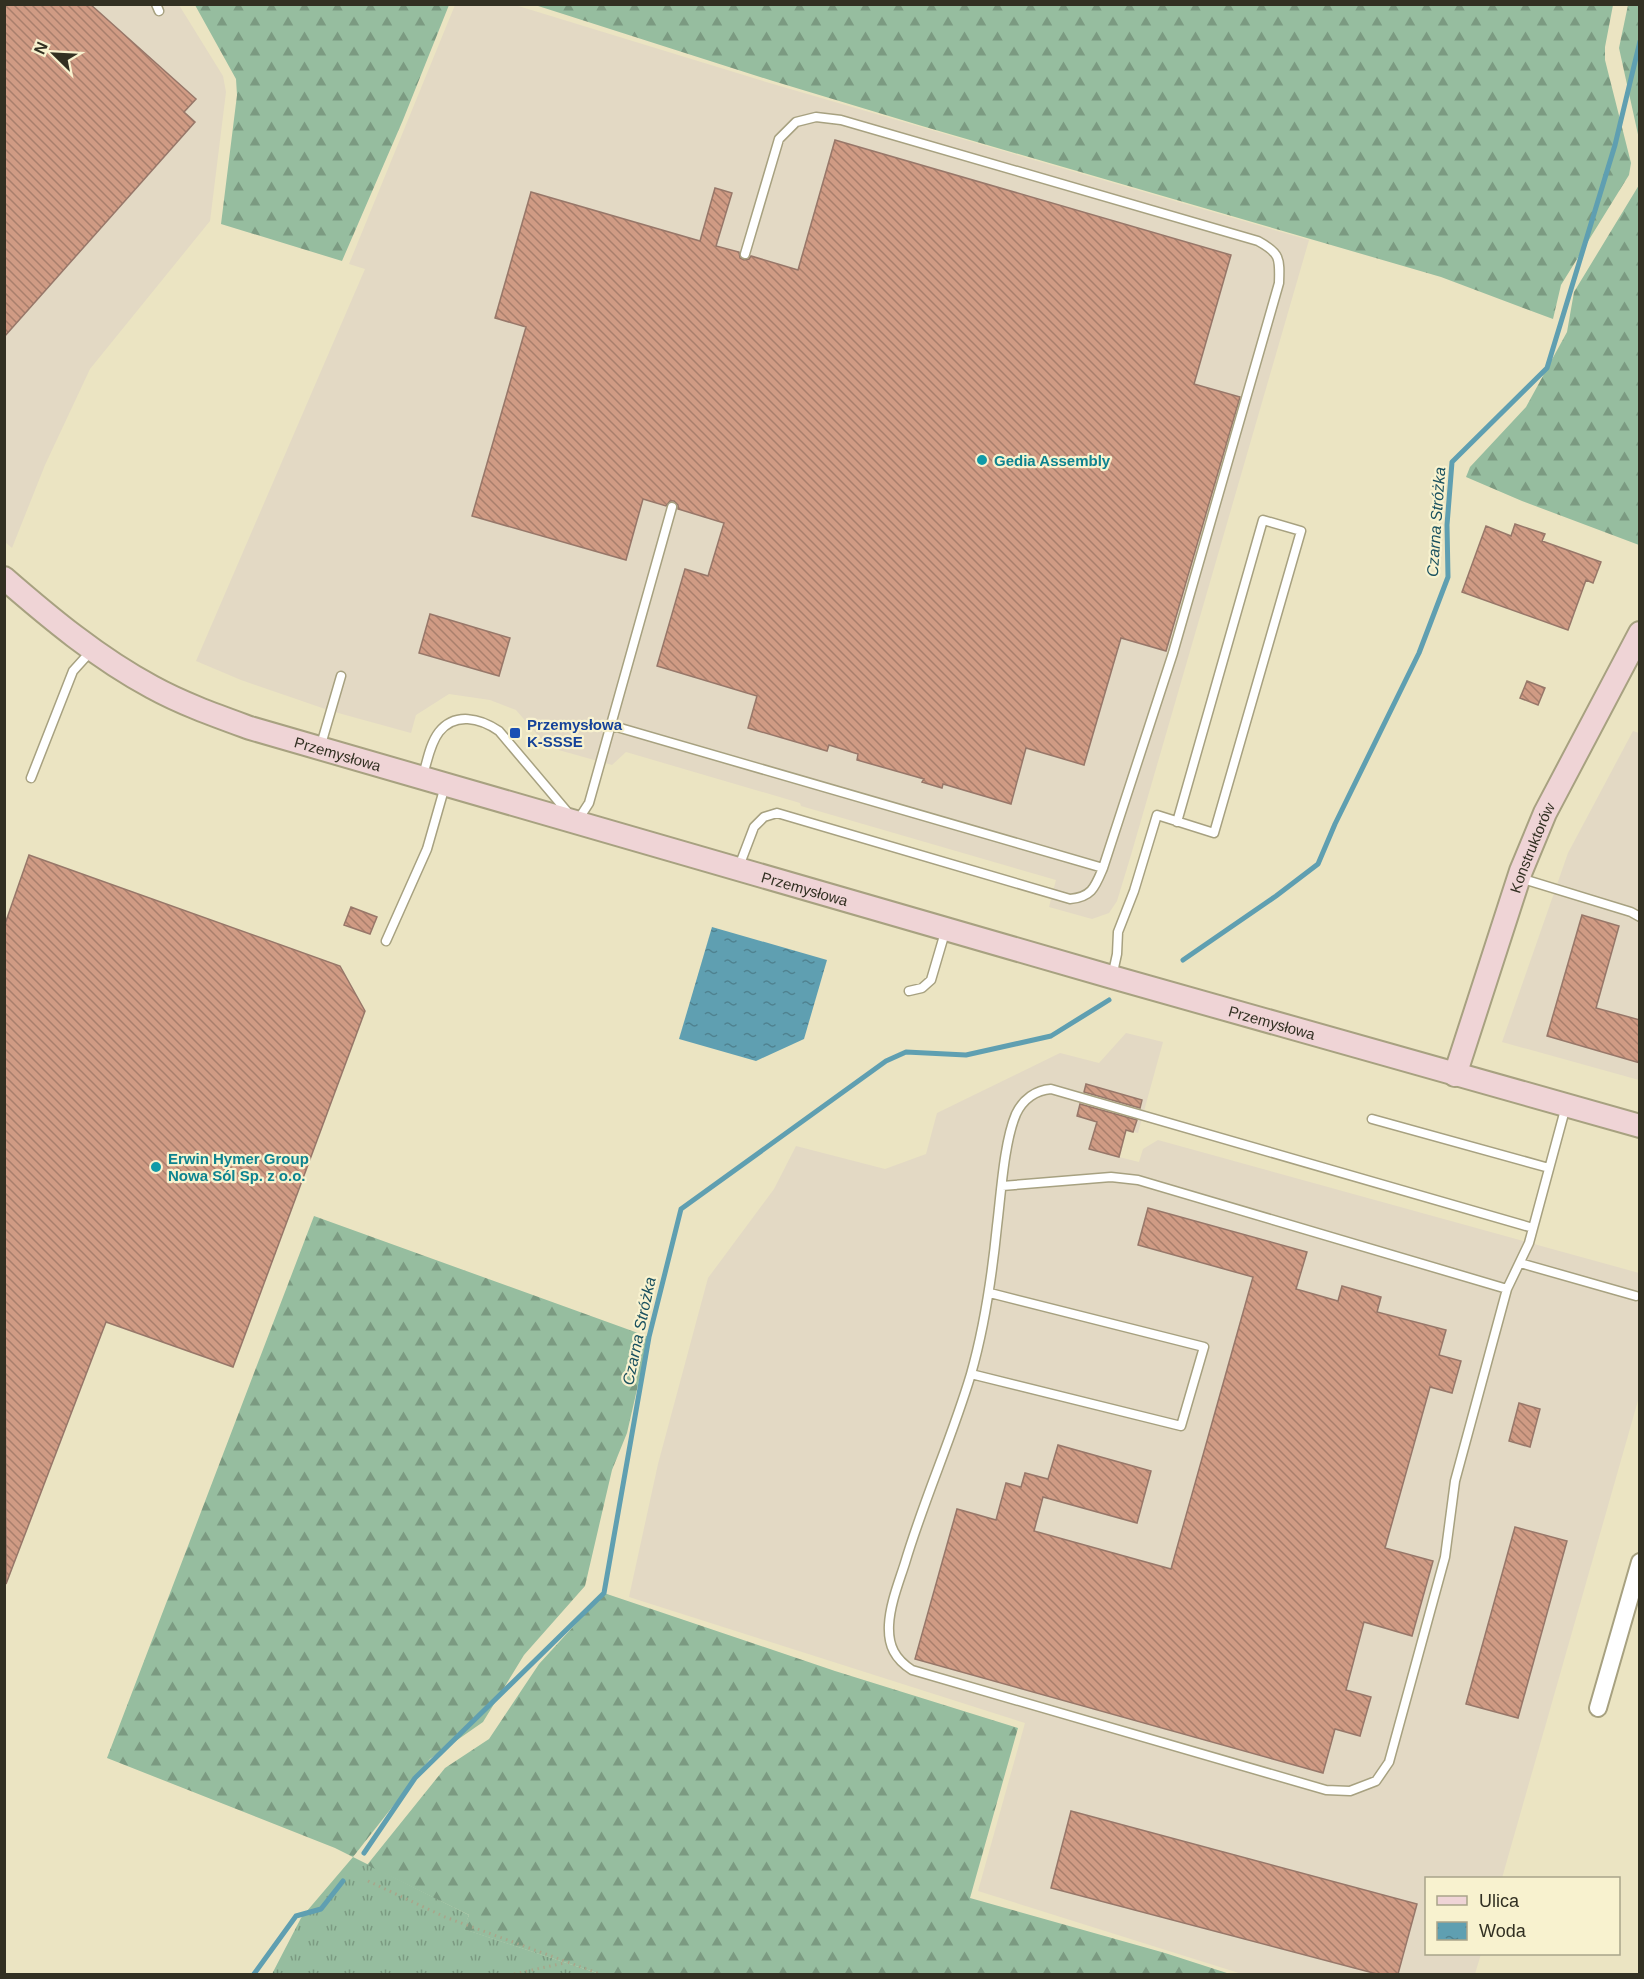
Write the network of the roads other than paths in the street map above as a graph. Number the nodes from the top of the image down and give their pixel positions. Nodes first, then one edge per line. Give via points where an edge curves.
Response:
1 (745, 254) dead end
2 (672, 507) dead end
3 (4, 578) edge
4 (1640, 633) edge
5 (92, 649) junction
6 (341, 676) dead end
7 (610, 725) junction
8 (320, 748) junction
9 (31, 778) dead end
10 (422, 778) junction
11 (445, 786) junction
12 (577, 822) junction
13 (1177, 822) junction
14 (1103, 868) junction
15 (738, 869) junction
16 (1519, 878) junction
17 (1640, 917) edge
18 (946, 929) junction
19 (386, 941) dead end
20 (1112, 977) junction
21 (909, 991) dead end
22 (1455, 1075) junction
23 (1566, 1106) junction
24 (1372, 1119) dead end
25 (1640, 1126) edge
26 (1549, 1168) junction
27 (1002, 1185) junction
28 (1533, 1228) junction
29 (1520, 1263) junction
30 (1507, 1289) junction
31 (990, 1293) junction
32 (1636, 1296) dead end
33 (971, 1374) junction
34 (1640, 1562) edge
35 (1598, 1708) dead end

1 - 14 lane via 779,139 796,122 816,117 864,126 1257,241 1273,249 1280,261 1279,283 1173,653
2 - 7 lane
3 - 5 street, Przemysłowa
4 - 16 street, Konstruktorów via 1545,813
5 - 8 street, Przemysłowa via 152,688 250,728
5 - 9 lane via 73,671
6 - 8 lane
7 - 12 lane via 589,803
7 - 14 lane
8 - 10 street, Przemysłowa
10 - 11 street, Przemysłowa
10 - 12 lane via 432,744 449,722 462,718 482,722 499,731
11 - 12 street, Przemysłowa
11 - 19 lane via 426,849
12 - 15 street, Przemysłowa
13 - 13 lane via 1214,833 1301,531 1263,520
13 - 20 lane via 1157,815 1118,932
14 - 15 lane via 1095,887 1083,898 1070,898 777,813 764,817 754,827
15 - 18 street, Przemysłowa
16 - 17 lane
16 - 22 street, Konstruktorów
18 - 20 street, Przemysłowa
18 - 21 lane via 931,980 922,988
20 - 22 street, Przemysłowa
22 - 23 street, Przemysłowa
23 - 25 street, Przemysłowa
23 - 26 lane
24 - 26 lane
26 - 28 lane
27 - 28 lane via 1017,1111 1040,1090 1052,1089
27 - 30 lane via 1111,1177 1138,1180
27 - 31 lane
28 - 29 lane
29 - 30 lane
29 - 32 lane
30 - 33 lane via 1455,1481 1445,1557 1389,1762 1376,1781 1350,1791 1326,1790 912,1670 898,1662 891,1646 889,1625 896,1593
31 - 33 lane
31 - 33 lane via 1204,1347 1182,1426
34 - 35 street

